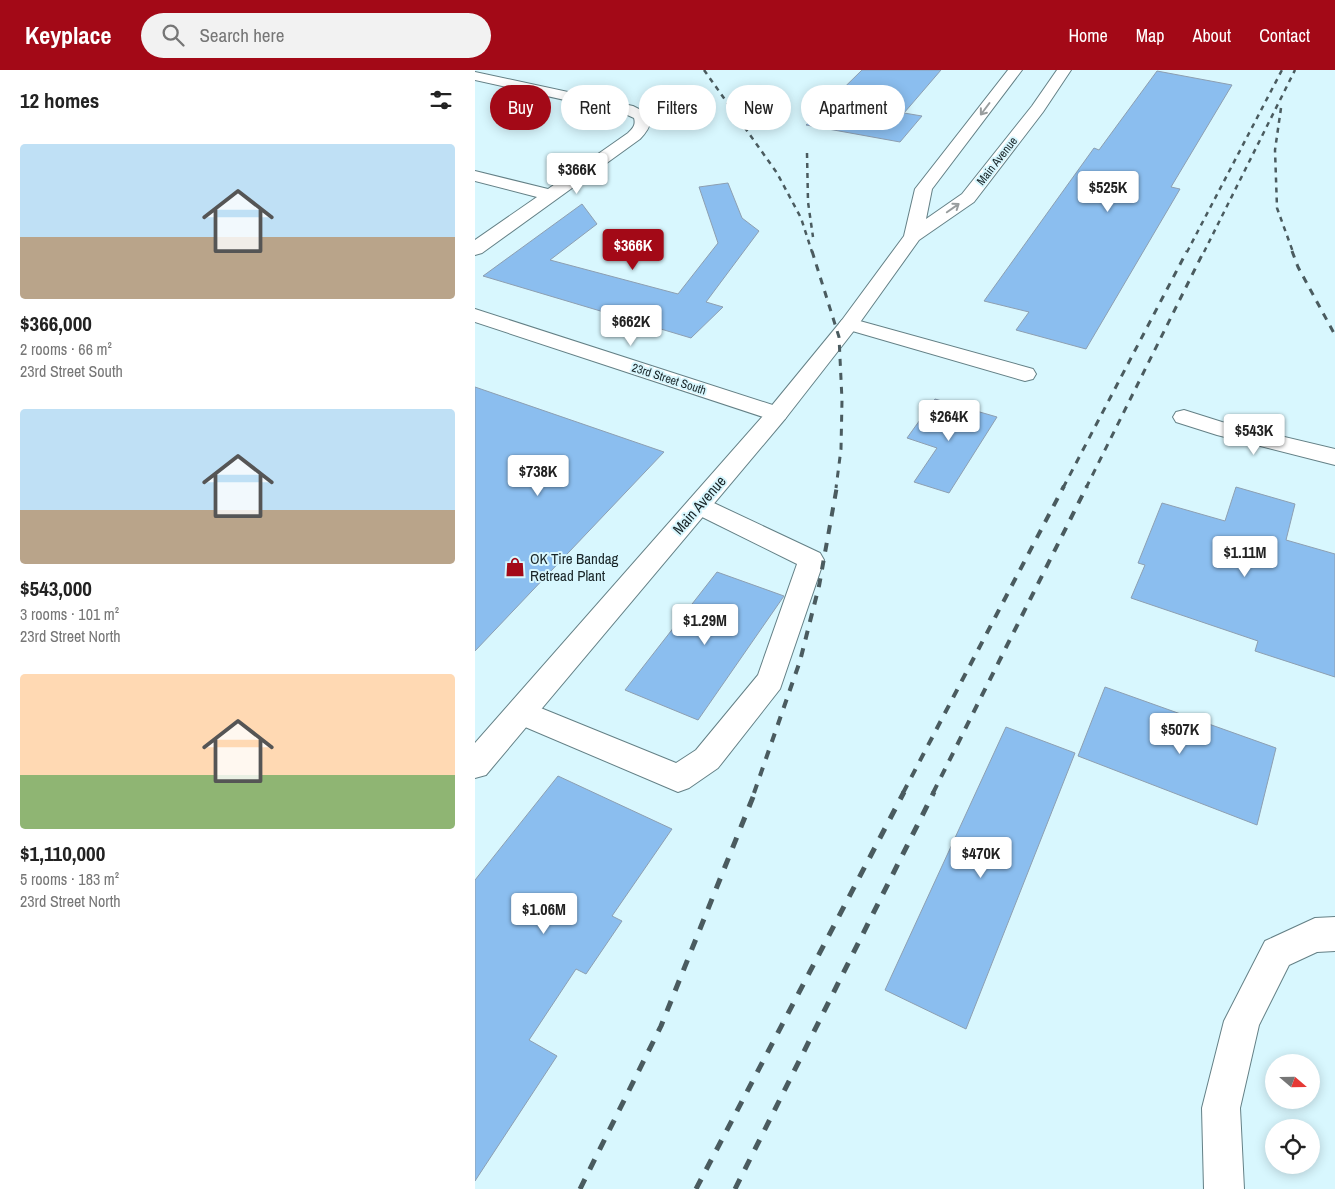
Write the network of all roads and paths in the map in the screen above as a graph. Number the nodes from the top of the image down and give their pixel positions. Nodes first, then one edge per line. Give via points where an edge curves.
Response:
1 (1015, 70) edge
2 (1073, 70) edge
3 (1061, 74) edge
4 (475, 76) edge
5 (475, 176) edge
6 (549, 195) junction
7 (913, 236) junction
8 (475, 249) edge
9 (475, 315) edge
10 (849, 324) junction
11 (1025, 374) dead end
12 (777, 414) junction
13 (1184, 417) dead end
14 (1335, 457) edge
15 (699, 506) junction
16 (521, 712) junction
17 (475, 765) edge
18 (1335, 934) edge
19 (1224, 1189) edge

1 -> 7 main road, Main Avenue via 924,189
2 - 3 main road
7 -> 3 main road, Main Avenue via 968,198
4 - 6 main road via 628,109 641,115 642,127 634,136
5 - 6 main road
6 - 8 main road
7 - 10 main road, Main Avenue
9 - 12 main road, 23rd Street South
10 - 11 main road
10 - 12 main road, Main Avenue
12 - 15 main road, Main Avenue
13 - 14 main road
15 - 16 main road, Main Avenue
15 - 16 main road via 811,560 770,680 707,759 678,778
16 - 17 main road, Main Avenue
18 - 19 main road via 1315,934 1277,953 1242,1021 1221,1108

